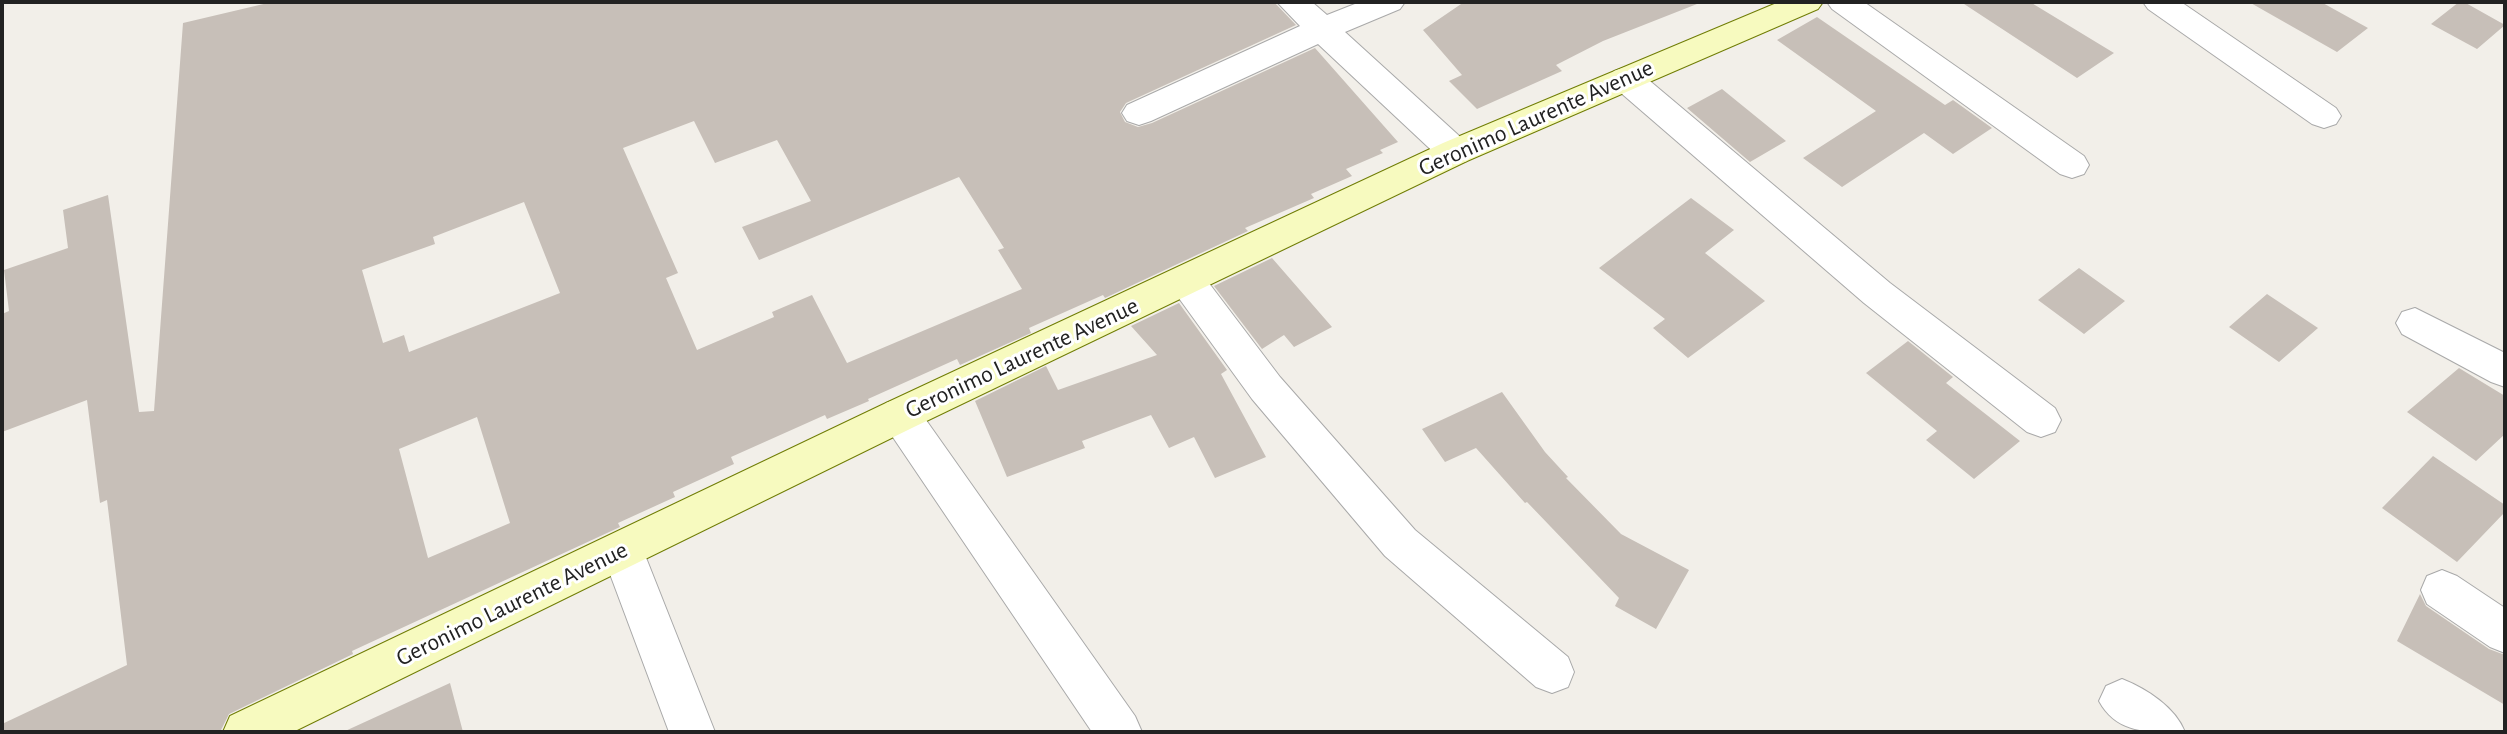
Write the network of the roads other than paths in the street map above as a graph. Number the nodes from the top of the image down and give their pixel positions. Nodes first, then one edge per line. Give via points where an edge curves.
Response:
1 (1293, 2) edge
2 (1389, 2) edge
3 (1807, 2) edge
4 (1843, 2) edge
5 (2159, 2) edge
6 (1322, 29) junction
7 (1626, 79) junction
8 (1139, 113) dead end
9 (2324, 116) dead end
10 (1455, 152) junction
11 (2072, 165) dead end
12 (1186, 280) junction
13 (2415, 323) dead end
14 (2505, 372) edge
15 (900, 415) junction
16 (2041, 420) dead end
17 (622, 550) junction
18 (2442, 590) dead end
19 (2505, 633) edge
20 (1552, 672) dead end
21 (2122, 701) dead end
22 (256, 730) edge
23 (692, 732) edge
24 (1119, 732) edge
25 (2162, 732) edge

1 - 6 street
2 - 6 street
3 - 7 street, Geronimo Laurente Avenue
4 - 11 street
5 - 9 street
6 - 8 street
6 - 10 street
7 - 10 street, Geronimo Laurente Avenue
7 - 16 street via 1877,293
10 - 12 street, Geronimo Laurente Avenue
12 - 15 street, Geronimo Laurente Avenue
12 - 20 street via 1266,388 1400,543
13 - 14 street
15 - 17 street, Geronimo Laurente Avenue
15 - 24 street
17 - 22 street, Geronimo Laurente Avenue
17 - 23 street
18 - 19 street
21 - 25 street

